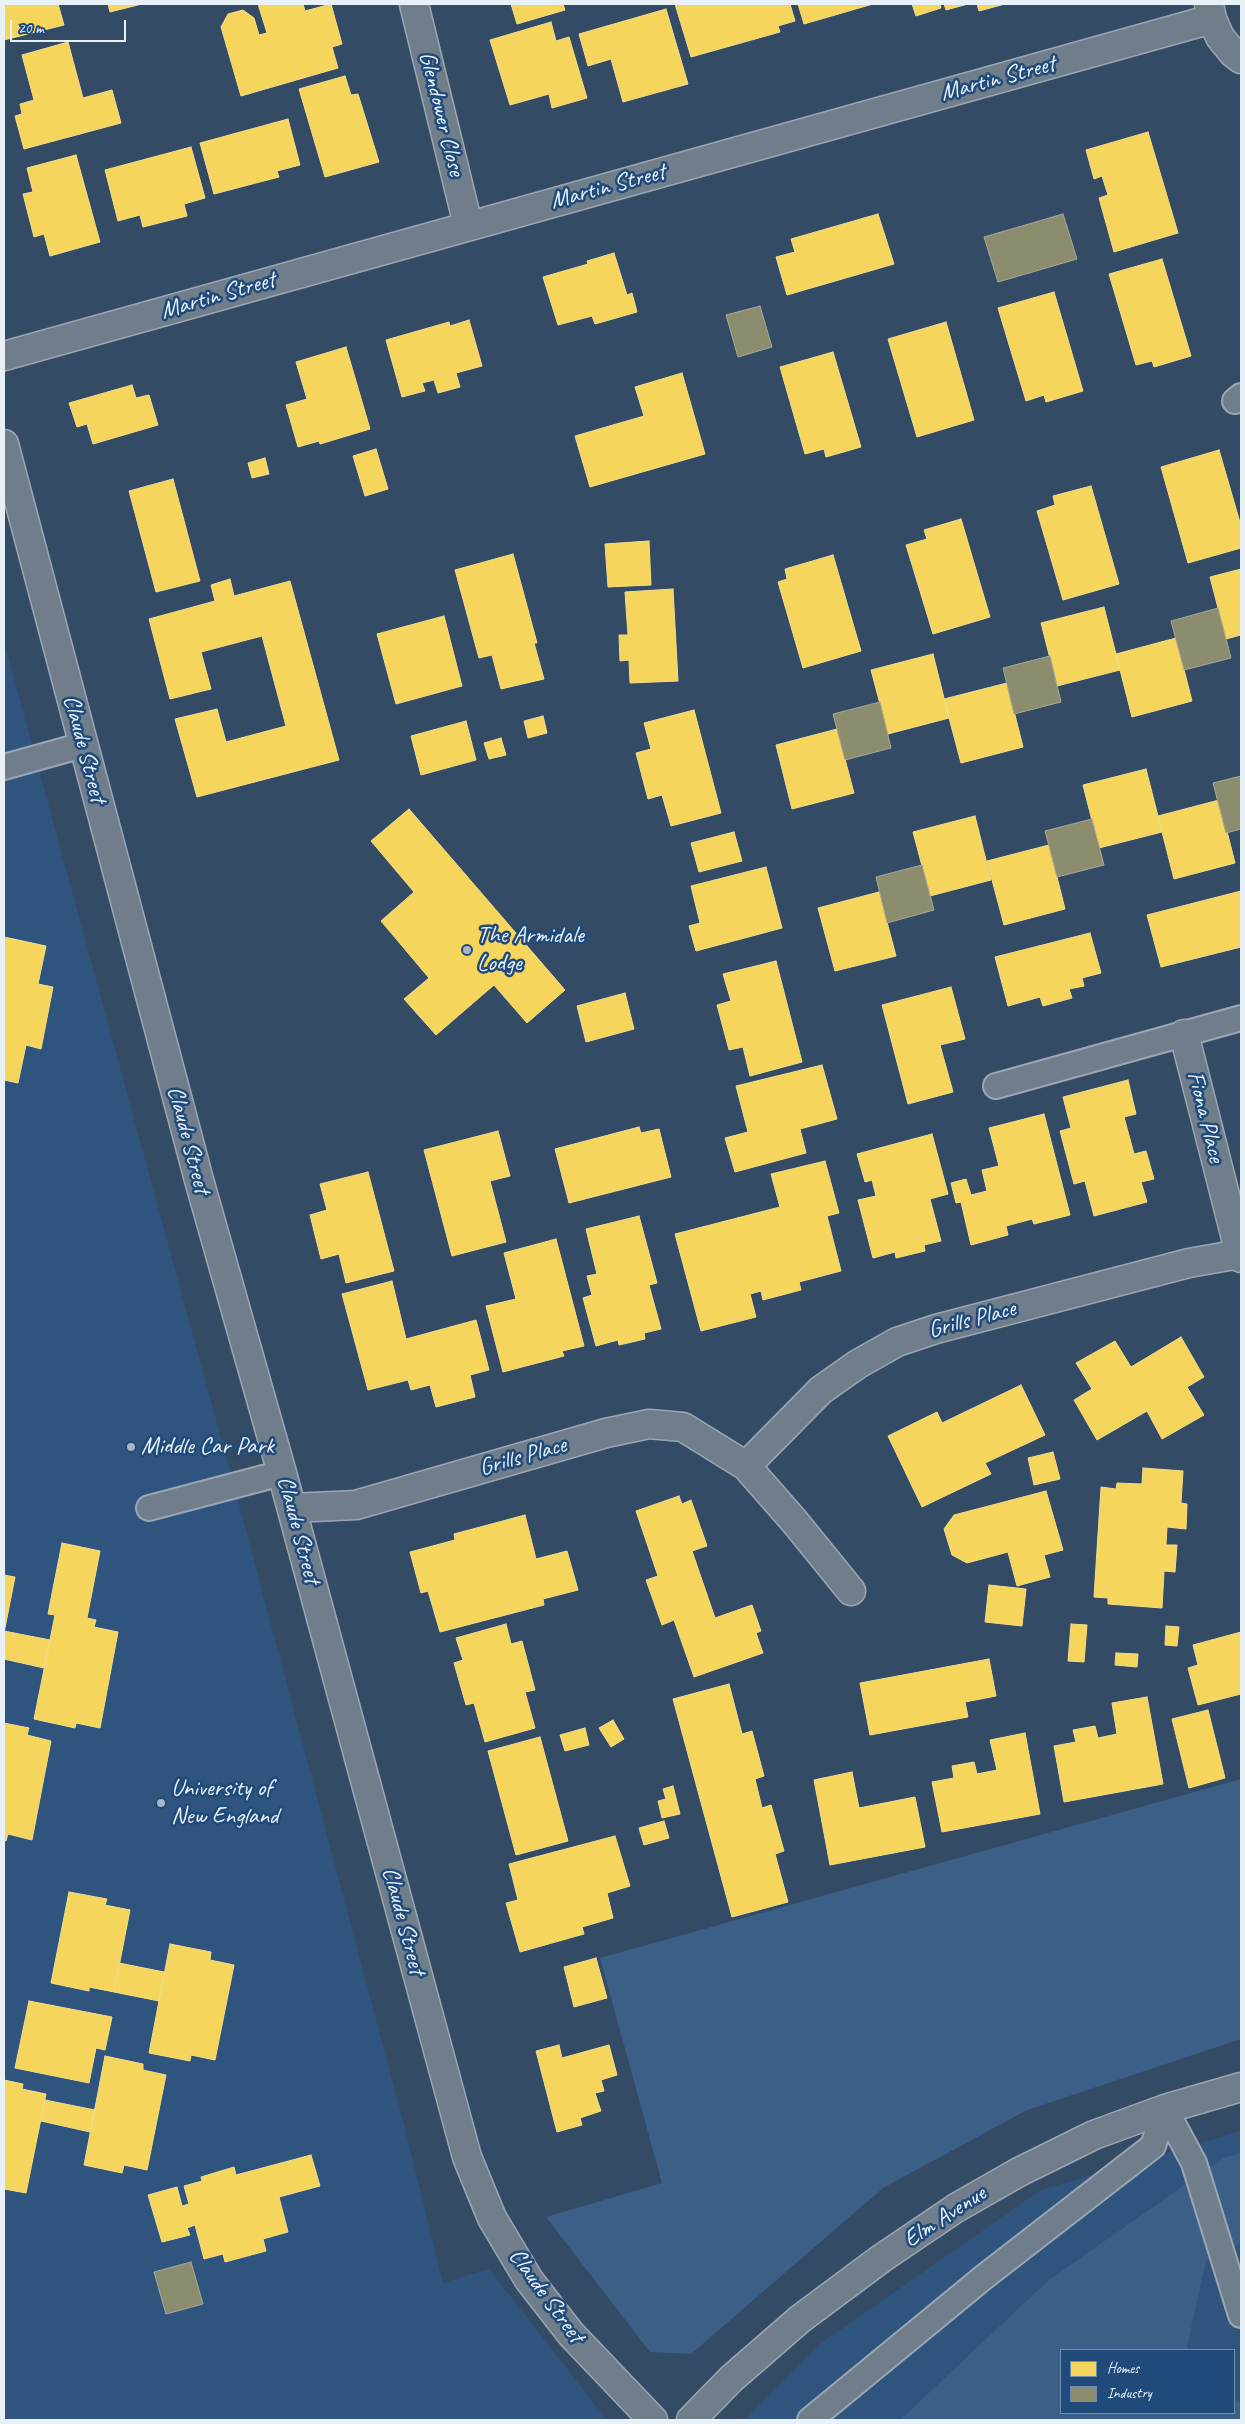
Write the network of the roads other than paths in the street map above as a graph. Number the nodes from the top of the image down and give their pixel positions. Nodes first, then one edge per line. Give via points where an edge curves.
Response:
1 (414, 4) edge
2 (1210, 11) edge
3 (1238, 60) edge
4 (468, 225) junction
5 (4, 356) edge
6 (1241, 396) edge
7 (1241, 400) edge
8 (4, 444) edge
9 (83, 745) junction
10 (4, 767) edge
11 (1241, 1018) edge
12 (1184, 1034) junction
13 (996, 1086) dead end
14 (1241, 1256) edge
15 (746, 1466) junction
16 (282, 1473) junction
17 (149, 1508) dead end
18 (292, 1508) junction
19 (851, 1591) dead end
20 (1241, 2087) edge
21 (1165, 2109) junction
22 (1241, 2315) edge
23 (653, 2420) edge
24 (691, 2420) edge
25 (810, 2420) edge

1 - 4 street, Glendower Close
2 - 3 street via 1220,38
2 - 4 street, Martin Street
4 - 5 street, Martin Street
6 - 7 lane via 1235,400
8 - 9 street, Claude Street
9 - 10 lane
9 - 16 street, Claude Street via 199,1180
11 - 12 lane
12 - 13 lane
12 - 14 street, Fiona Place
14 - 15 street, Grills Place via 1180,1265 936,1328 897,1342 821,1390
15 - 18 street, Grills Place via 682,1427 649,1424 606,1433 356,1505
15 - 19 street, Grills Place
16 - 17 lane
16 - 18 street, Claude Street
18 - 23 street, Claude Street via 467,2157 492,2218 529,2280 571,2334
20 - 21 street, Elm Avenue
21 - 22 lane via 1194,2163
21 - 24 street, Elm Avenue via 1094,2136 1019,2172 956,2208 800,2319 731,2379
21 - 25 lane via 1153,2146 984,2277

